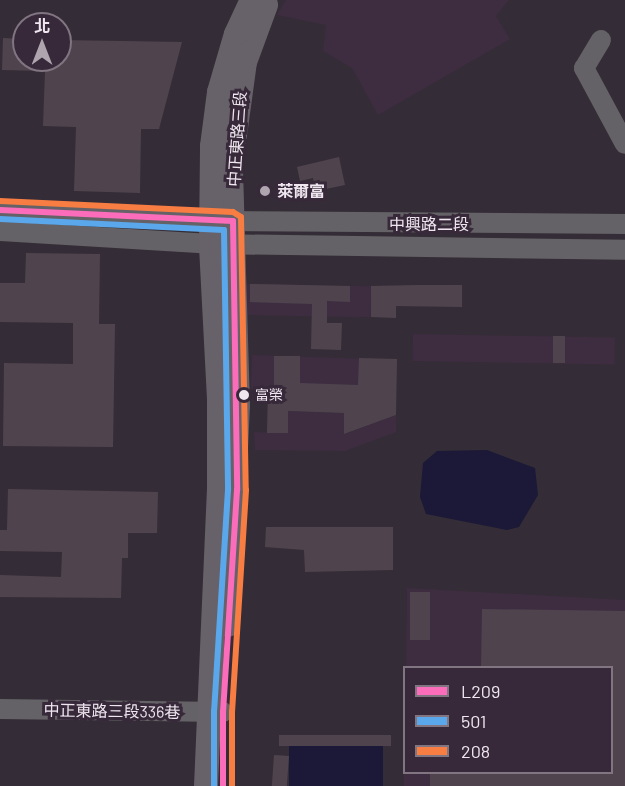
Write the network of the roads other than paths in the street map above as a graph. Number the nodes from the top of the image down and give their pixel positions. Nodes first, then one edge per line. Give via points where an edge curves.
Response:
1 (252, 0) edge
2 (268, 0) edge
3 (601, 40) dead end
4 (625, 144) edge
5 (0, 210) edge
6 (405, 224) junction
7 (625, 224) edge
8 (0, 231) edge
9 (222, 232) junction
10 (404, 247) junction
11 (625, 250) edge
12 (0, 709) edge
13 (215, 712) junction
14 (206, 786) edge
15 (223, 786) edge

1 - 9 main road, 中正東路三段 via 236,34 219,92 212,146
2 - 9 main road, 中正東路三段 via 245,62 235,111
3 - 4 street via 584,68
5 - 9 street
6 - 7 street, 中興路二段
6 - 9 street, 中興路二段
6 - 10 street
8 - 9 street
9 - 10 street, 中興路二段
9 - 13 main road, 中正東路三段 via 237,490
10 - 11 street, 中興路二段
12 - 13 street, 中正東路三段336巷
13 - 14 main road, 中正東路三段
13 - 15 main road, 中正東路三段

